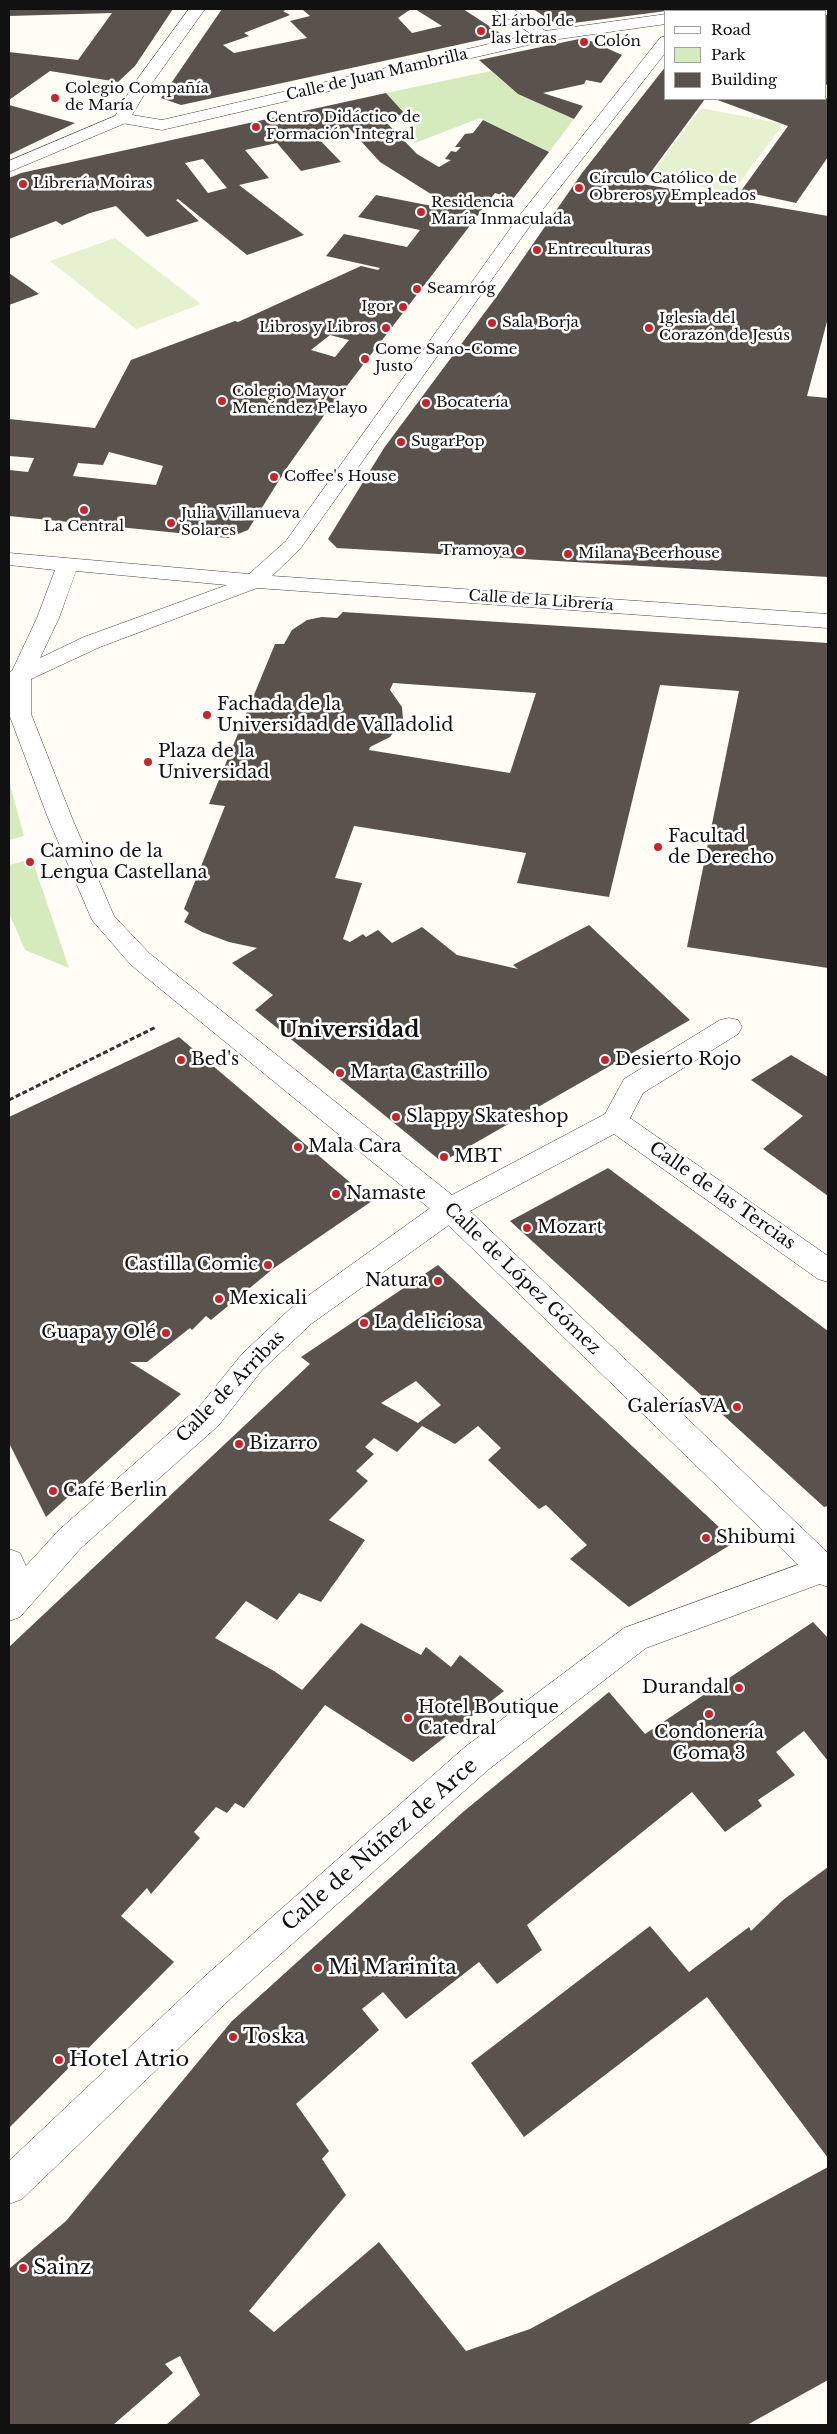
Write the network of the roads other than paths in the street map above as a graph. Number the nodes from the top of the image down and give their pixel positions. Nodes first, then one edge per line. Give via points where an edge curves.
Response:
1 (197, 9) edge
2 (502, 9) edge
3 (664, 20) edge
4 (545, 36) junction
5 (664, 44) edge
6 (122, 118) junction
7 (9, 167) edge
8 (9, 559) edge
9 (68, 564) junction
10 (168, 574) junction
11 (254, 581) junction
12 (155, 619) junction
13 (828, 621) edge
14 (14, 678) edge
15 (729, 1027) dead end
16 (615, 1122) junction
17 (450, 1209) junction
18 (828, 1271) edge
19 (9, 1562) edge
20 (827, 1570) edge
21 (15, 1600) edge
22 (9, 2186) edge

1 - 6 street
2 - 4 street
3 - 4 street, Calle de Juan Mambrilla
4 - 6 street, Calle de Juan Mambrilla via 162,125
5 - 11 street via 526,219 293,545
6 - 7 street
8 - 9 street
9 - 10 street
9 - 14 street via 48,618
10 - 11 street
10 - 12 street
11 - 12 street via 222,596
11 - 13 street, Calle de la Librería
12 - 14 street via 92,642
14 - 17 street, Calle de López Gómez via 20,714 104,920 140,959
15 - 16 street via 634,1086
16 - 17 street, Calle de Arribas
16 - 18 street, Calle de las Tercias
17 - 20 street, Calle de López Gómez
17 - 21 street, Calle de Arribas via 301,1316 252,1362 209,1416 70,1538
19 - 21 street
20 - 22 street, Calle de Núñez de Arce via 635,1638 477,1758 216,1989

